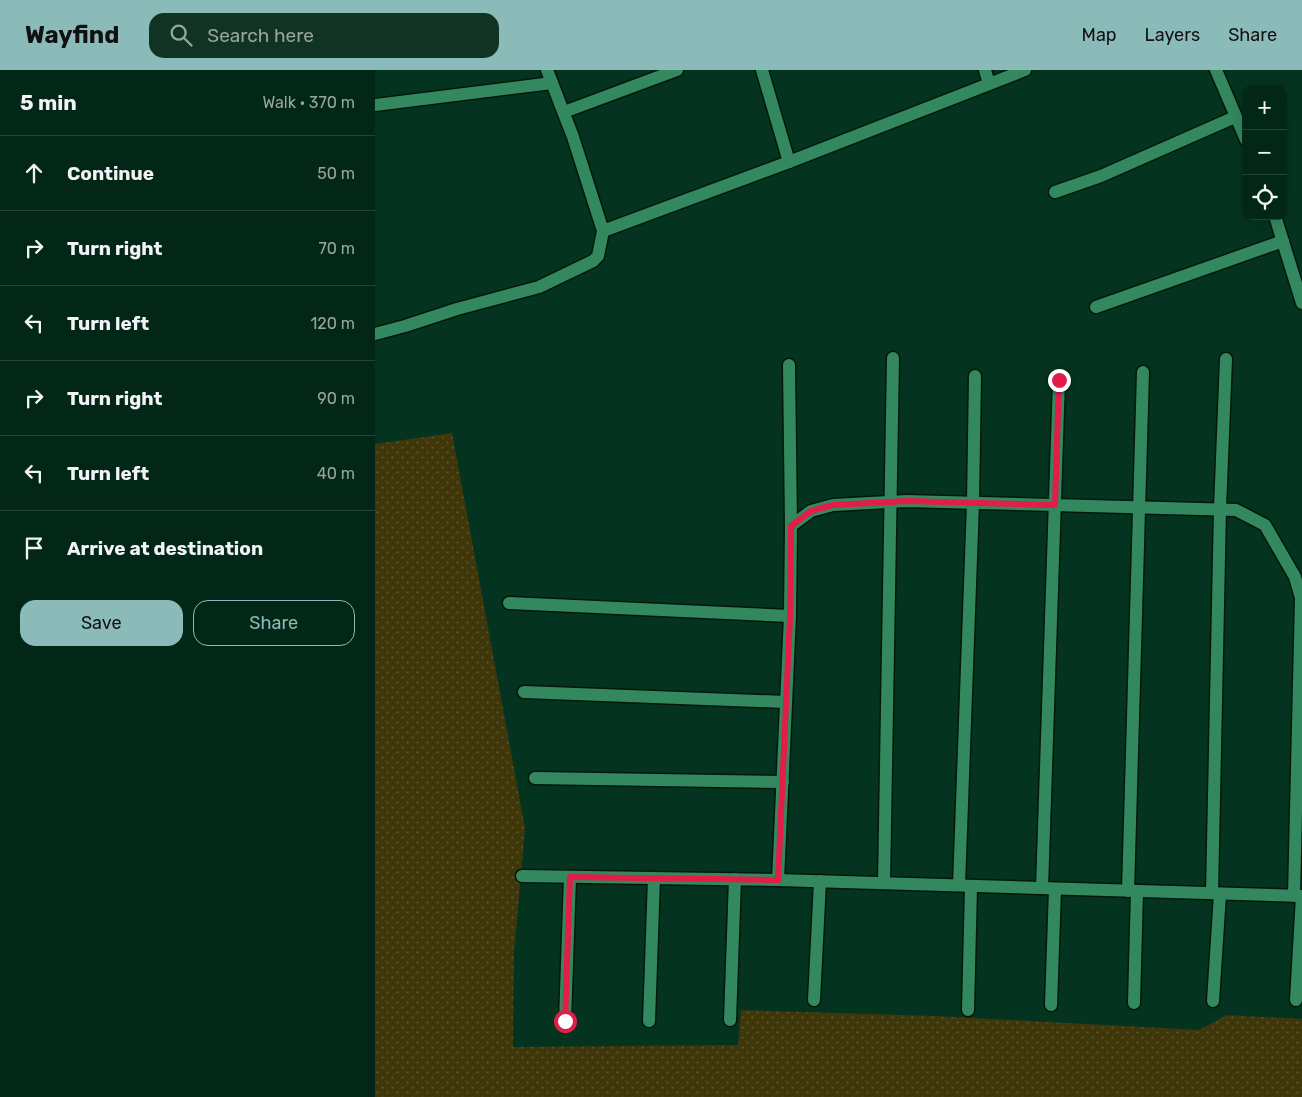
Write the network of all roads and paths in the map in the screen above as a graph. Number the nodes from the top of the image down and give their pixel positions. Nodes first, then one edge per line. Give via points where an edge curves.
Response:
1 (547, 70) edge
2 (677, 70) edge
3 (762, 70) edge
4 (985, 70) edge
5 (1025, 70) edge
6 (1216, 70) edge
7 (552, 83) junction
8 (989, 84) junction
9 (375, 104) edge
10 (564, 112) junction
11 (1235, 117) junction
12 (1242, 132) edge
13 (789, 162) junction
14 (1055, 192) dead end
15 (1276, 220) edge
16 (603, 230) junction
17 (1283, 241) junction
18 (1302, 303) edge
19 (1096, 307) dead end
20 (375, 334) edge
21 (893, 358) dead end
22 (1227, 359) dead end
23 (789, 365) dead end
24 (1143, 372) dead end
25 (975, 376) dead end
26 (1059, 380) dead end
27 (891, 502) junction
28 (973, 503) junction
29 (1055, 505) junction
30 (1139, 507) junction
31 (1220, 509) junction
32 (791, 526) junction
33 (1301, 600) edge
34 (509, 603) dead end
35 (790, 616) junction
36 (524, 692) dead end
37 (786, 702) junction
38 (535, 778) dead end
39 (783, 782) junction
40 (522, 876) dead end
41 (570, 877) junction
42 (654, 878) junction
43 (735, 879) junction
44 (778, 880) junction
45 (820, 881) junction
46 (884, 883) junction
47 (965, 886) junction
48 (1042, 888) junction
49 (1055, 889) junction
50 (1133, 891) junction
51 (1216, 894) junction
52 (1299, 896) edge
53 (814, 1000) dead end
54 (1296, 1000) dead end
55 (1213, 1001) dead end
56 (1134, 1003) dead end
57 (1051, 1005) dead end
58 (968, 1010) dead end
59 (730, 1020) dead end
60 (565, 1021) dead end
61 (649, 1021) dead end

1 - 7 street
2 - 10 street
3 - 13 street
4 - 8 street
5 - 8 street
6 - 11 street
7 - 9 street
7 - 10 street
8 - 13 street
10 - 16 street
11 - 12 street
11 - 14 street via 1101,176
13 - 16 street
15 - 17 street
16 - 20 street via 598,256 593,261 539,287
17 - 18 street
17 - 19 street
21 - 27 street
22 - 31 street
23 - 32 street
24 - 30 street
25 - 28 street
26 - 29 street
27 - 28 street
27 - 32 street via 833,505 811,511
27 - 46 street
28 - 29 street
28 - 47 street
29 - 30 street
29 - 48 street
30 - 31 street
30 - 50 street
31 - 33 street via 1236,510 1265,525 1295,577
31 - 51 street
32 - 35 street
33 - 52 street
34 - 35 street
35 - 37 street
36 - 37 street
37 - 39 street
38 - 39 street
39 - 44 street
40 - 41 street
41 - 42 street
41 - 60 street
42 - 43 street
42 - 61 street
43 - 44 street
43 - 59 street
44 - 45 street
45 - 46 street
45 - 53 street
46 - 47 street
47 - 48 street
47 - 58 street
48 - 49 street
49 - 50 street
49 - 57 street
50 - 51 street
50 - 56 street
51 - 52 street
51 - 55 street
52 - 54 street

